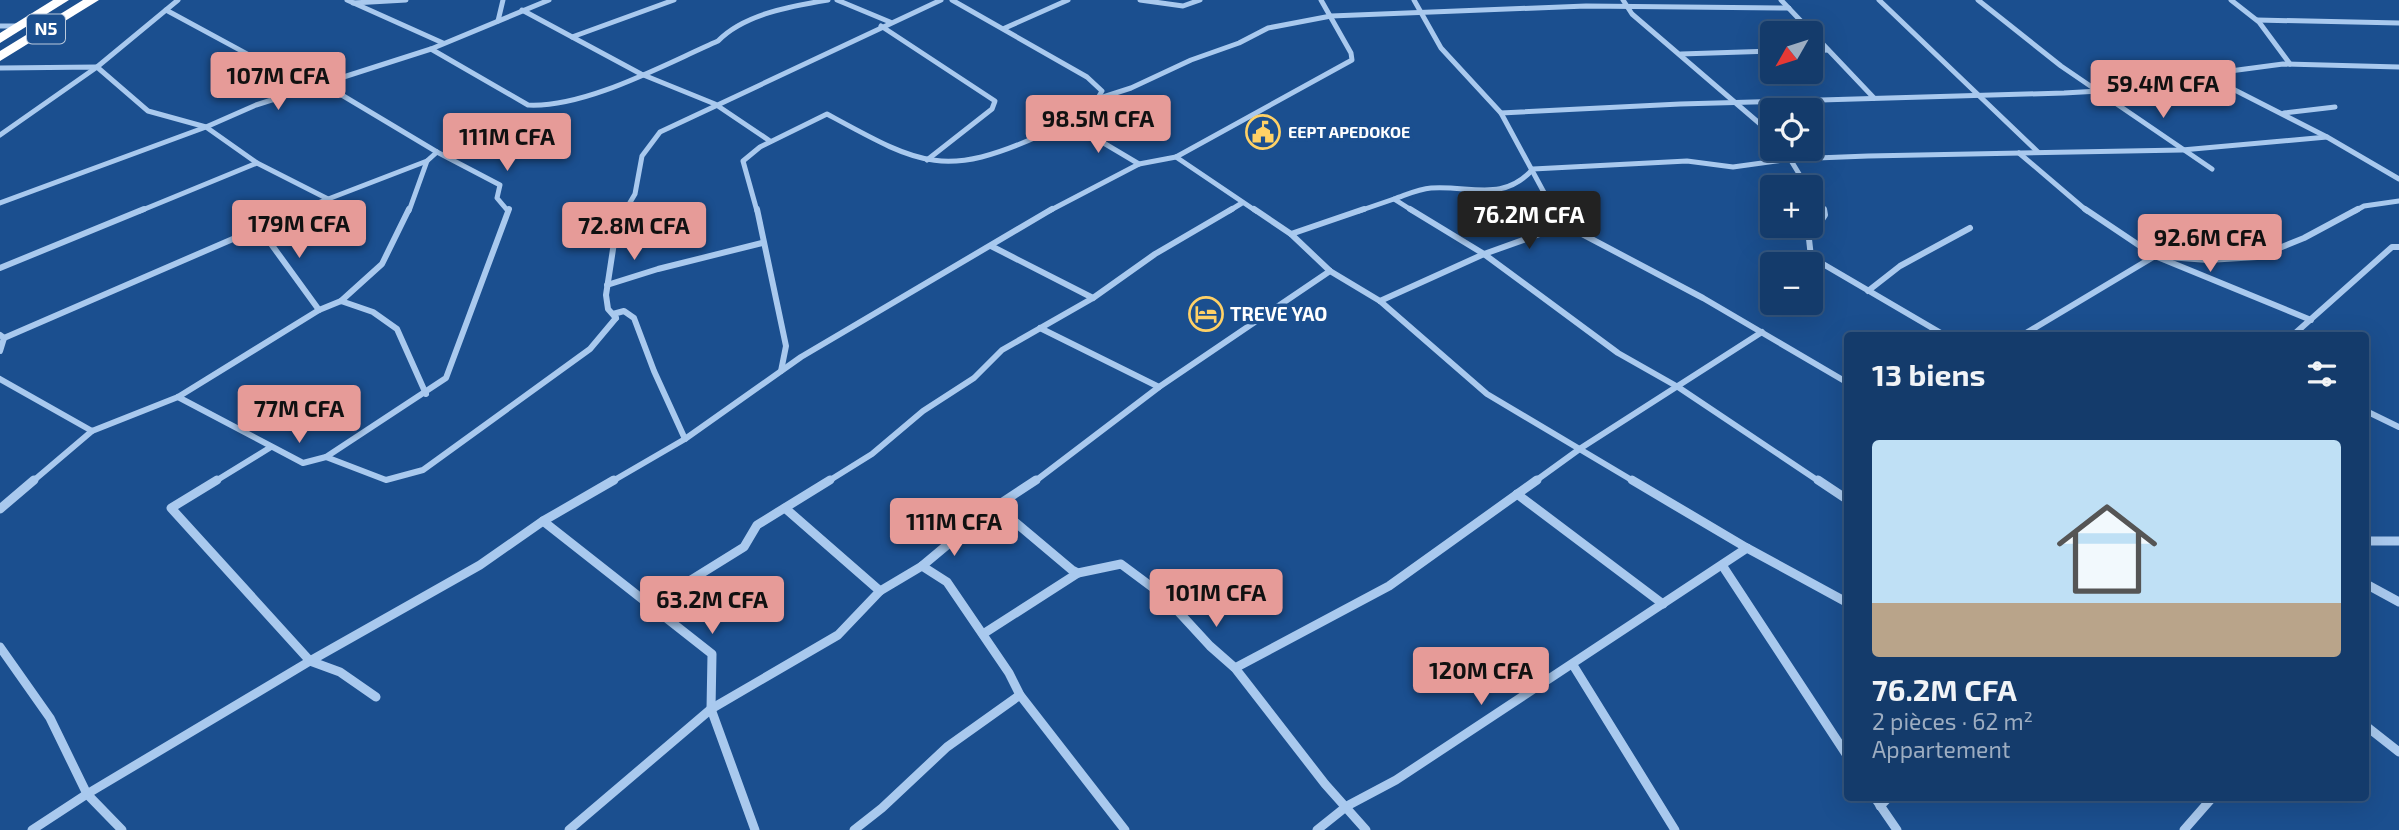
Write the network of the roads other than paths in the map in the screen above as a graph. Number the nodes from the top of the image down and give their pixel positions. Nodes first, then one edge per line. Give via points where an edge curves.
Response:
1 (62, 0) edge
2 (92, 0) edge
3 (178, 0) edge
4 (406, 0) edge
5 (503, 0) edge
6 (549, 0) edge
7 (674, 0) edge
8 (828, 0) edge
9 (837, 0) edge
10 (942, 0) edge
11 (952, 0) edge
12 (1068, 0) edge
13 (1140, 0) edge
14 (1200, 0) edge
15 (1321, 0) edge
16 (1414, 0) edge
17 (1781, 0) edge
18 (1879, 0) edge
19 (1978, 0) edge
20 (2231, 0) edge
21 (350, 2) edge
22 (1624, 3) edge
23 (1789, 8) junction
24 (166, 10) junction
25 (522, 10) junction
26 (1423, 12) junction
27 (1331, 16) junction
28 (2257, 20) junction
29 (498, 21) junction
30 (891, 23) junction
31 (2399, 23) edge
32 (0, 26) edge
33 (21, 26) junction
34 (881, 26) junction
35 (1005, 28) junction
36 (572, 37) junction
37 (0, 39) edge
38 (443, 43) junction
39 (431, 48) junction
40 (1824, 50) edge
41 (1828, 50) junction
42 (1760, 51) edge
43 (1681, 54) junction
44 (0, 57) edge
45 (2290, 64) junction
46 (97, 67) junction
47 (2399, 67) edge
48 (0, 68) edge
49 (641, 74) junction
50 (2223, 84) junction
51 (325, 85) junction
52 (2101, 92) junction
53 (1979, 94) junction
54 (1100, 98) junction
55 (1874, 98) junction
56 (715, 103) junction
57 (1738, 103) junction
58 (2335, 107) dead end
59 (1501, 113) junction
60 (2283, 113) junction
61 (1070, 123) junction
62 (1760, 123) edge
63 (205, 127) junction
64 (0, 135) edge
65 (2327, 137) junction
66 (770, 141) junction
67 (2182, 150) junction
68 (437, 152) junction
69 (2038, 152) junction
70 (2019, 153) junction
71 (1176, 157) junction
72 (1823, 158) edge
73 (927, 160) junction
74 (427, 161) junction
75 (1777, 161) edge
76 (257, 163) junction
77 (1139, 164) junction
78 (1533, 169) junction
79 (2212, 169) dead end
80 (2399, 179) edge
81 (328, 199) junction
82 (1394, 199) junction
83 (2399, 201) edge
84 (1242, 203) junction
85 (0, 204) edge
86 (1565, 225) junction
87 (258, 226) junction
88 (1970, 228) dead end
89 (1291, 234) junction
90 (1807, 238) edge
91 (762, 243) junction
92 (991, 246) junction
93 (2399, 247) edge
94 (1484, 254) junction
95 (2155, 256) junction
96 (0, 268) edge
97 (1330, 271) junction
98 (607, 285) junction
99 (1868, 291) junction
100 (1093, 298) junction
101 (341, 301) junction
102 (1380, 301) junction
103 (319, 310) junction
104 (616, 318) junction
105 (2311, 320) junction
106 (1040, 328) junction
107 (1762, 332) junction
108 (1939, 332) edge
109 (2028, 332) edge
110 (2297, 332) edge
111 (2, 336) edge
112 (0, 351) edge
113 (780, 372) junction
114 (0, 379) edge
115 (1844, 381) edge
116 (1160, 387) junction
117 (1678, 387) junction
118 (426, 394) junction
119 (178, 397) junction
120 (2369, 412) edge
121 (2399, 427) edge
122 (92, 431) junction
123 (685, 439) junction
124 (271, 447) junction
125 (1581, 448) junction
126 (326, 457) junction
127 (1517, 494) junction
128 (1844, 497) edge
129 (1006, 502) junction
130 (785, 508) junction
131 (0, 509) edge
132 (543, 521) junction
133 (2369, 541) edge
134 (2399, 541) edge
135 (1747, 548) junction
136 (1722, 565) junction
137 (922, 566) junction
138 (1079, 573) junction
139 (2369, 584) edge
140 (880, 591) junction
141 (1844, 601) edge
142 (2399, 602) edge
143 (1663, 604) junction
144 (649, 606) junction
145 (983, 634) junction
146 (1, 651) edge
147 (310, 661) junction
148 (1573, 665) junction
149 (1235, 668) junction
150 (1020, 695) junction
151 (376, 697) dead end
152 (711, 709) junction
153 (2369, 728) edge
154 (1844, 751) edge
155 (2399, 752) edge
156 (87, 793) junction
157 (1881, 801) edge
158 (2209, 801) edge
159 (1347, 806) junction
160 (32, 830) edge
161 (122, 830) edge
162 (569, 830) edge
163 (755, 830) edge
164 (854, 830) edge
165 (1125, 830) edge
166 (1317, 830) edge
167 (1366, 830) edge
168 (1675, 830) edge
169 (1897, 830) edge
170 (2184, 830) edge

1 - 33 highway, N5
2 - 44 highway, N5
3 - 24 street
4 - 21 street
5 - 29 street
6 - 25 street
7 - 36 street
8 - 49 street via 802,3 756,19
9 - 30 street
10 - 30 street
11 - 35 street
12 - 35 street
13 - 14 street via 1183,6
15 - 27 street
16 - 26 street
17 - 23 street
18 - 53 street
19 - 52 street
20 - 28 street
21 - 38 street
22 - 23 street via 1655,9
22 - 26 street
22 - 43 street
23 - 41 street
24 - 46 street
24 - 51 street via 297,81
25 - 29 street
25 - 36 street
26 - 27 street
26 - 59 street via 1441,48
27 - 54 street via 1268,27 1240,43
27 - 71 street via 1352,60
28 - 31 street
28 - 45 street
29 - 38 street
30 - 34 street
32 - 33 street
33 - 37 highway, N5
34 - 56 street via 822,58
34 - 73 street via 995,101 992,109
35 - 54 street via 1097,84
36 - 49 street
38 - 39 street
39 - 49 street via 533,106 570,100
39 - 51 street
40 - 41 street
41 - 55 street
42 - 43 street
43 - 57 street
45 - 47 street
45 - 50 street via 2216,73 2214,77
46 - 48 street
46 - 63 street via 148,111
46 - 64 street
49 - 56 street
50 - 52 street
50 - 60 street
51 - 63 street via 256,105
51 - 68 street
52 - 53 street
52 - 67 street
53 - 55 street
53 - 69 street
54 - 61 street
55 - 57 street
56 - 66 street
56 - 98 street via 660,132 642,156 635,194 617,223
57 - 59 street
57 - 62 street
58 - 60 street
59 - 78 street
60 - 65 street
61 - 73 street via 977,160
61 - 77 street
63 - 76 street
63 - 85 street
65 - 67 street
65 - 80 street
66 - 73 street via 827,114 906,155
66 - 91 street via 743,162
67 - 69 street
67 - 79 street
68 - 74 street
68 - 118 street via 451,155 500,185 497,198 509,209 446,378
69 - 70 street
70 - 72 street
70 - 95 street via 2096,219
71 - 77 street
71 - 84 street
74 - 81 street
74 - 101 street via 382,264
75 - 78 street via 1734,167 1687,161
76 - 81 street
76 - 96 street
77 - 92 street
78 - 82 street via 1525,180 1507,188 1430,188
78 - 86 street
81 - 87 street
82 - 89 street
82 - 94 street
83 - 95 street via 2364,206 2257,257
84 - 89 street
84 - 100 street via 1155,254
86 - 94 street
86 - 107 street
87 - 103 street
87 - 111 street
88 - 99 street via 1900,266
89 - 97 street
90 - 99 street via 1811,257
91 - 98 street
91 - 113 street via 786,346
92 - 100 street
92 - 113 street
93 - 105 street via 2392,247
94 - 102 street
94 - 117 street via 1618,353
95 - 105 street
95 - 109 street
97 - 102 street
97 - 116 street
98 - 104 street via 608,309
99 - 108 street
100 - 106 street
101 - 103 street
101 - 118 street via 373,312 397,329
102 - 125 street via 1487,394
103 - 119 street
104 - 123 street via 613,313 618,311 634,318
104 - 126 street via 590,349 424,470 386,480
105 - 110 street
106 - 116 street
106 - 130 street via 1002,350 974,378 923,411 872,454
107 - 115 street
107 - 117 street
111 - 112 street
113 - 123 street
114 - 122 street
116 - 129 street
117 - 125 street
117 - 128 street
118 - 126 street
119 - 122 street
119 - 124 street
120 - 121 street
122 - 131 street
123 - 132 street
124 - 126 street via 303,463
124 - 147 street via 171,508
125 - 127 street
125 - 135 street
127 - 143 street
127 - 149 street via 1389,586
129 - 137 street via 983,515
129 - 138 street via 1009,517
130 - 140 street
130 - 144 street via 758,525 744,547
132 - 144 street
132 - 147 street via 480,565
133 - 134 street
135 - 136 street
135 - 141 street
136 - 143 street
136 - 154 street
137 - 140 street
137 - 145 street via 947,582
138 - 145 street
138 - 149 street via 1112,565 1128,568 1164,596
139 - 142 street
140 - 152 street via 838,635
143 - 148 street
144 - 152 street via 712,654
145 - 150 street
146 - 156 street via 50,718
147 - 151 street via 340,672
147 - 156 street
148 - 159 street via 1396,780
148 - 168 street
149 - 159 street
150 - 164 street via 947,747
150 - 165 street
152 - 162 street
152 - 163 street
153 - 155 street
156 - 160 street
156 - 161 street
157 - 169 street
158 - 170 street
159 - 166 street
159 - 167 street

